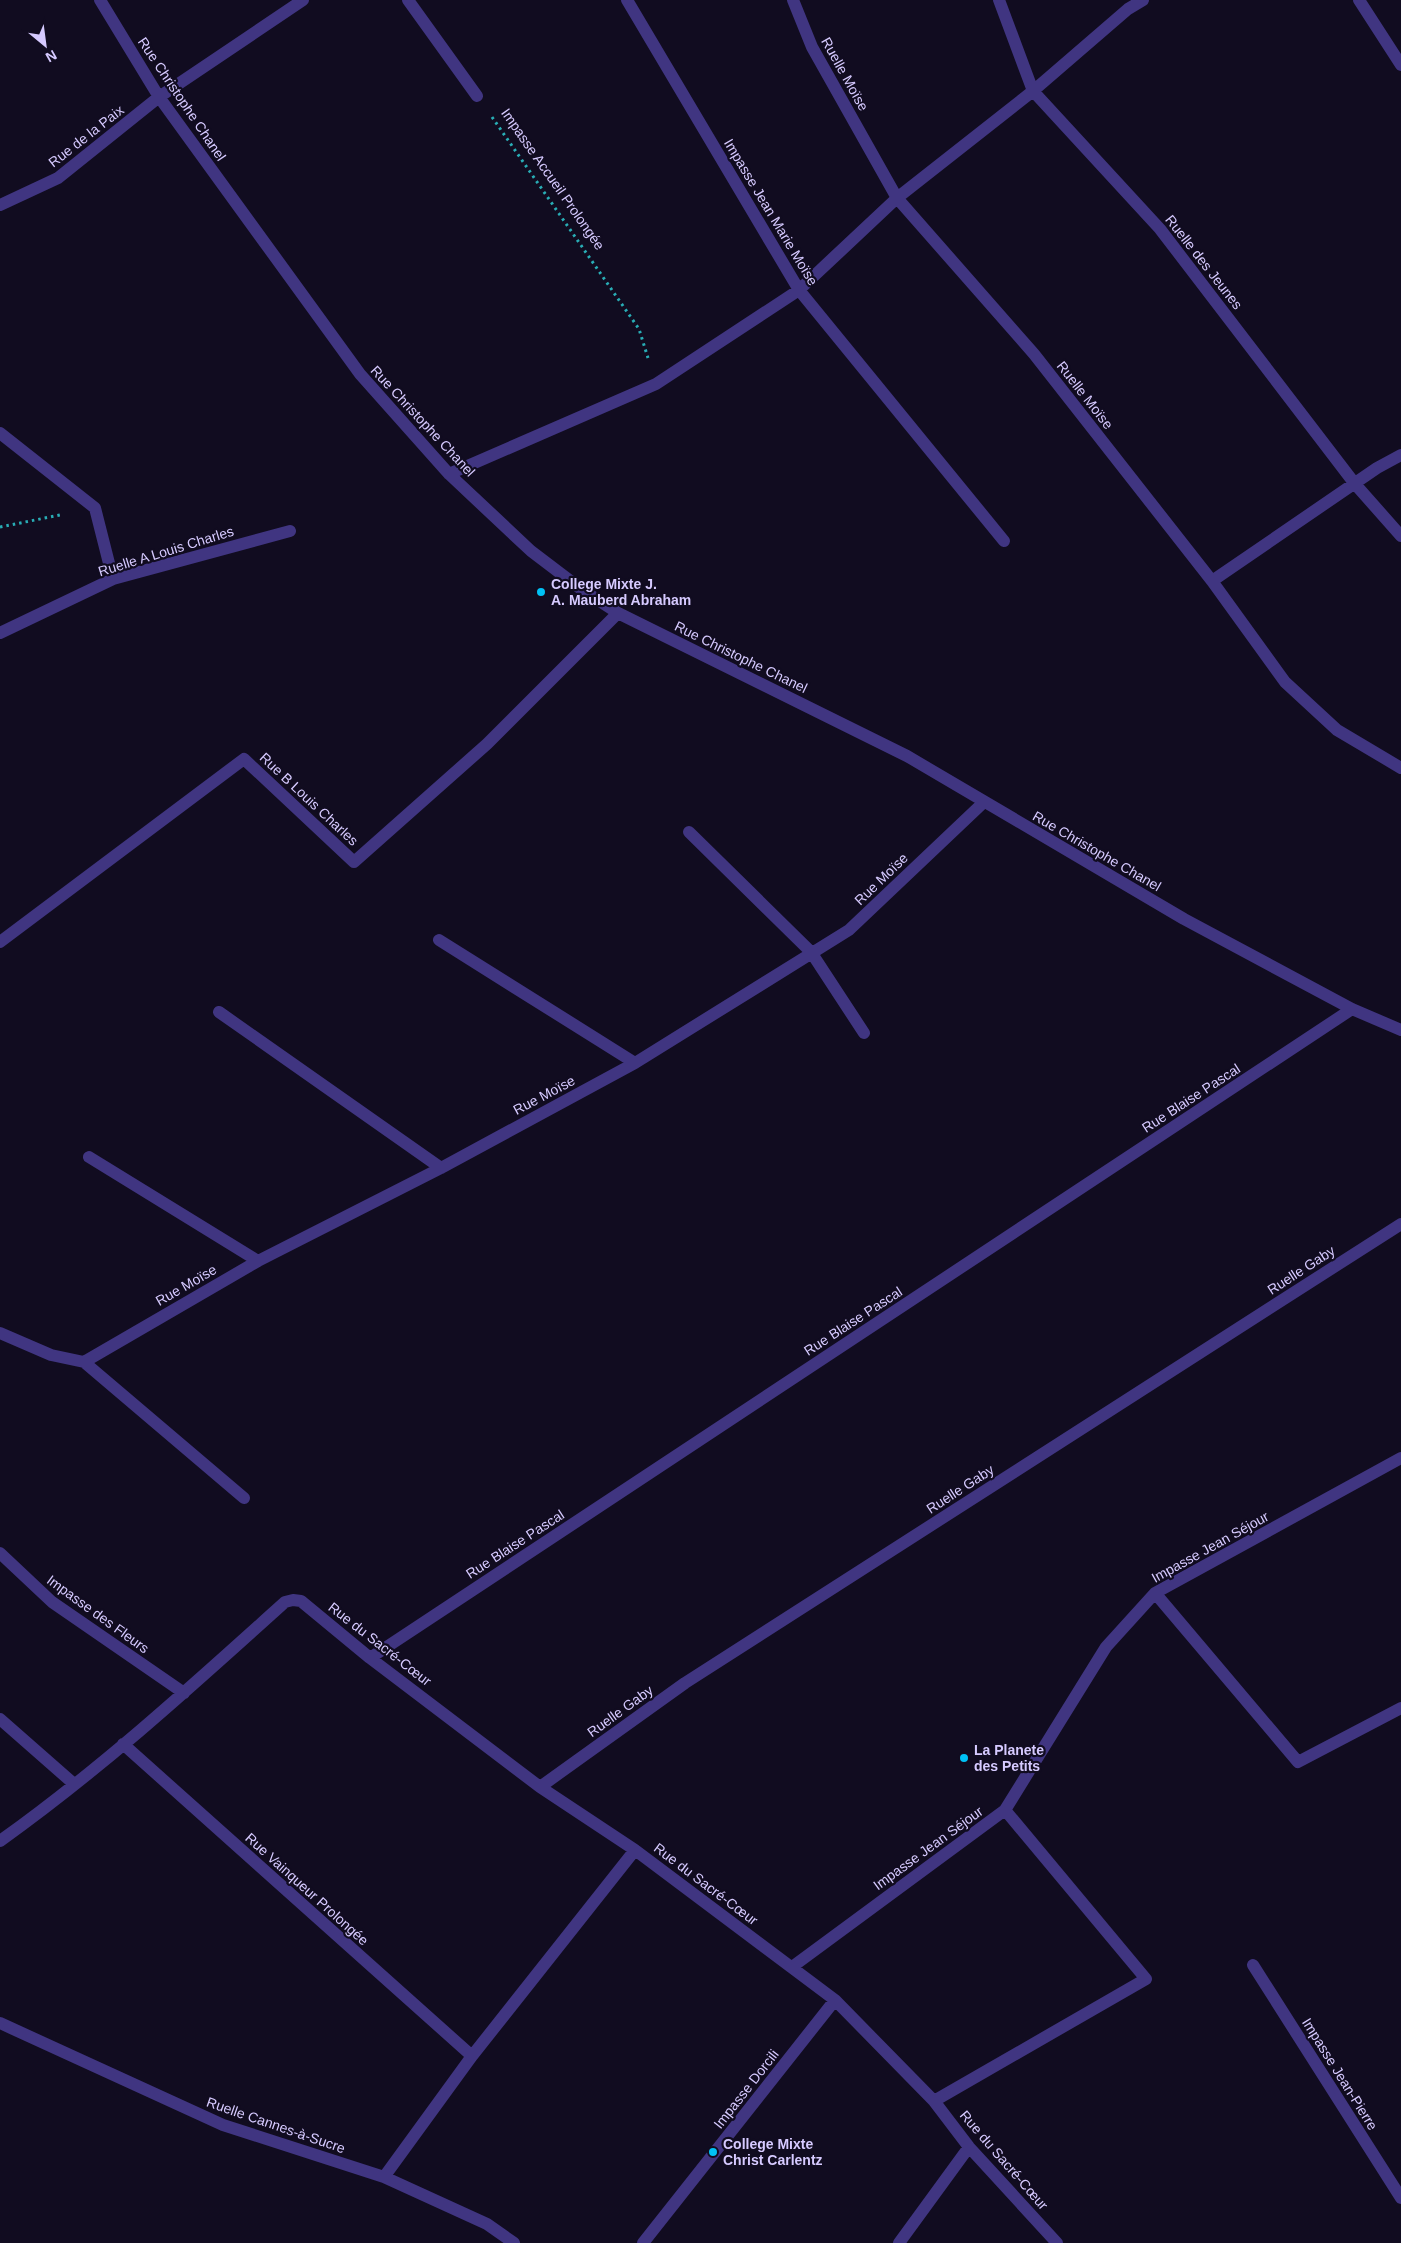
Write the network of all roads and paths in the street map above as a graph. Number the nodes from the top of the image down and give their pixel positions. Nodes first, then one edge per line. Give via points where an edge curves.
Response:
1 (100, 0) edge
2 (303, 0) edge
3 (408, 0) edge
4 (627, 0) edge
5 (793, 0) edge
6 (998, 0) edge
7 (1143, 0) edge
8 (1359, 0) edge
9 (1125, 5) edge
10 (1401, 65) edge
11 (1033, 91) junction
12 (477, 96) joint
13 (159, 97) junction
14 (898, 198) junction
15 (0, 204) edge
16 (799, 290) junction
17 (656, 384) junction
18 (0, 433) edge
19 (1401, 455) edge
20 (449, 474) junction
21 (1355, 484) junction
22 (95, 508) junction
23 (0, 527) edge
24 (290, 531) dead end
25 (1401, 536) edge
26 (1004, 541) dead end
27 (113, 579) junction
28 (1212, 581) junction
29 (618, 613) junction
30 (0, 633) edge
31 (1401, 768) edge
32 (984, 802) junction
33 (689, 832) dead end
34 (440, 940) dead end
35 (0, 942) edge
36 (811, 952) junction
37 (1352, 1010) junction
38 (219, 1012) dead end
39 (1401, 1030) edge
40 (864, 1033) dead end
41 (635, 1063) junction
42 (89, 1158) dead end
43 (442, 1168) junction
44 (1401, 1224) edge
45 (258, 1261) junction
46 (0, 1333) edge
47 (84, 1362) junction
48 (1401, 1458) edge
49 (244, 1498) dead end
50 (0, 1553) edge
51 (1155, 1593) junction
52 (370, 1658) junction
53 (184, 1693) junction
54 (1401, 1708) edge
55 (0, 1720) edge
56 (123, 1744) junction
57 (74, 1784) junction
58 (540, 1787) junction
59 (1005, 1810) junction
60 (0, 1841) edge
61 (635, 1850) junction
62 (1253, 1965) dead end
63 (792, 1967) junction
64 (835, 2000) junction
65 (0, 2023) edge
66 (472, 2056) junction
67 (934, 2101) junction
68 (969, 2147) junction
69 (384, 2177) junction
70 (1401, 2198) edge
71 (514, 2243) edge
72 (643, 2243) edge
73 (900, 2243) edge
74 (1056, 2243) edge

1 - 13 street, Rue Christophe Chanel
2 - 13 street, Rue de la Paix
3 - 12 street
4 - 16 street, Impasse Jean Marie Moïse
5 - 14 street, Ruelle Moïse via 812,47
6 - 11 street, Ruelle des Jeunes
7 - 9 street
8 - 10 street
9 - 11 street
11 - 14 street
11 - 21 street, Ruelle des Jeunes via 1160,229
12 - 17 path, Impasse Accueil Prolongée via 639,329
13 - 15 street, Rue de la Paix via 58,178
13 - 20 street, Rue Christophe Chanel via 360,374
14 - 16 street
14 - 28 street, Ruelle Moïse via 1034,354
16 - 17 street
16 - 26 street, Impasse Jean Marie Moïse
17 - 20 street
18 - 22 street
19 - 21 street
20 - 29 street, Rue Christophe Chanel via 531,551 580,589
21 - 25 street, Ruelle des Jeunes
21 - 28 street
22 - 23 path
22 - 27 street
24 - 27 street, Ruelle A Louis Charles
27 - 30 street, Ruelle A Louis Charles
28 - 31 street, Ruelle Moïse via 1285,682 1337,730
29 - 32 street, Rue Christophe Chanel via 907,756
29 - 35 street, Rue B Louis Charles via 487,744 354,862 244,759
32 - 36 street, Rue Moïse via 849,930
32 - 37 street, Rue Christophe Chanel via 1184,919
33 - 36 street
34 - 41 street
36 - 40 street
36 - 41 street, Rue Moïse
37 - 39 street, Rue Christophe Chanel
37 - 52 street, Rue Blaise Pascal
38 - 43 street
41 - 43 street, Rue Moïse
42 - 45 street
43 - 45 street, Rue Moïse
44 - 58 street, Ruelle Gaby via 685,1683
45 - 47 street, Rue Moïse
46 - 47 street via 51,1355
47 - 49 street
48 - 51 street, Impasse Jean Séjour
50 - 53 street, Impasse des Fleurs via 52,1602
51 - 54 street via 1298,1762
51 - 59 street, Impasse Jean Séjour via 1106,1647
52 - 53 street, Rue du Sacré-Cœur via 301,1601 293,1600 285,1602
52 - 58 street, Rue du Sacré-Cœur
53 - 56 street
55 - 57 street
56 - 57 street
56 - 66 street, Rue Vainqueur Prolongée
57 - 60 street
58 - 61 street, Rue du Sacré-Cœur
59 - 63 street, Impasse Jean Séjour
59 - 67 street via 1146,1979
61 - 63 street, Rue du Sacré-Cœur
61 - 66 street
62 - 70 street, Impasse Jean-Pierre
63 - 64 street, Rue du Sacré-Cœur
64 - 67 street, Rue du Sacré-Cœur
64 - 72 street, Impasse Dorcili
65 - 69 street, Ruelle Cannes-à-Sucre via 223,2126
66 - 69 street
67 - 68 street, Rue du Sacré-Cœur
68 - 73 street
68 - 74 street, Rue du Sacré-Cœur
69 - 71 street, Ruelle Cannes-à-Sucre via 487,2224

